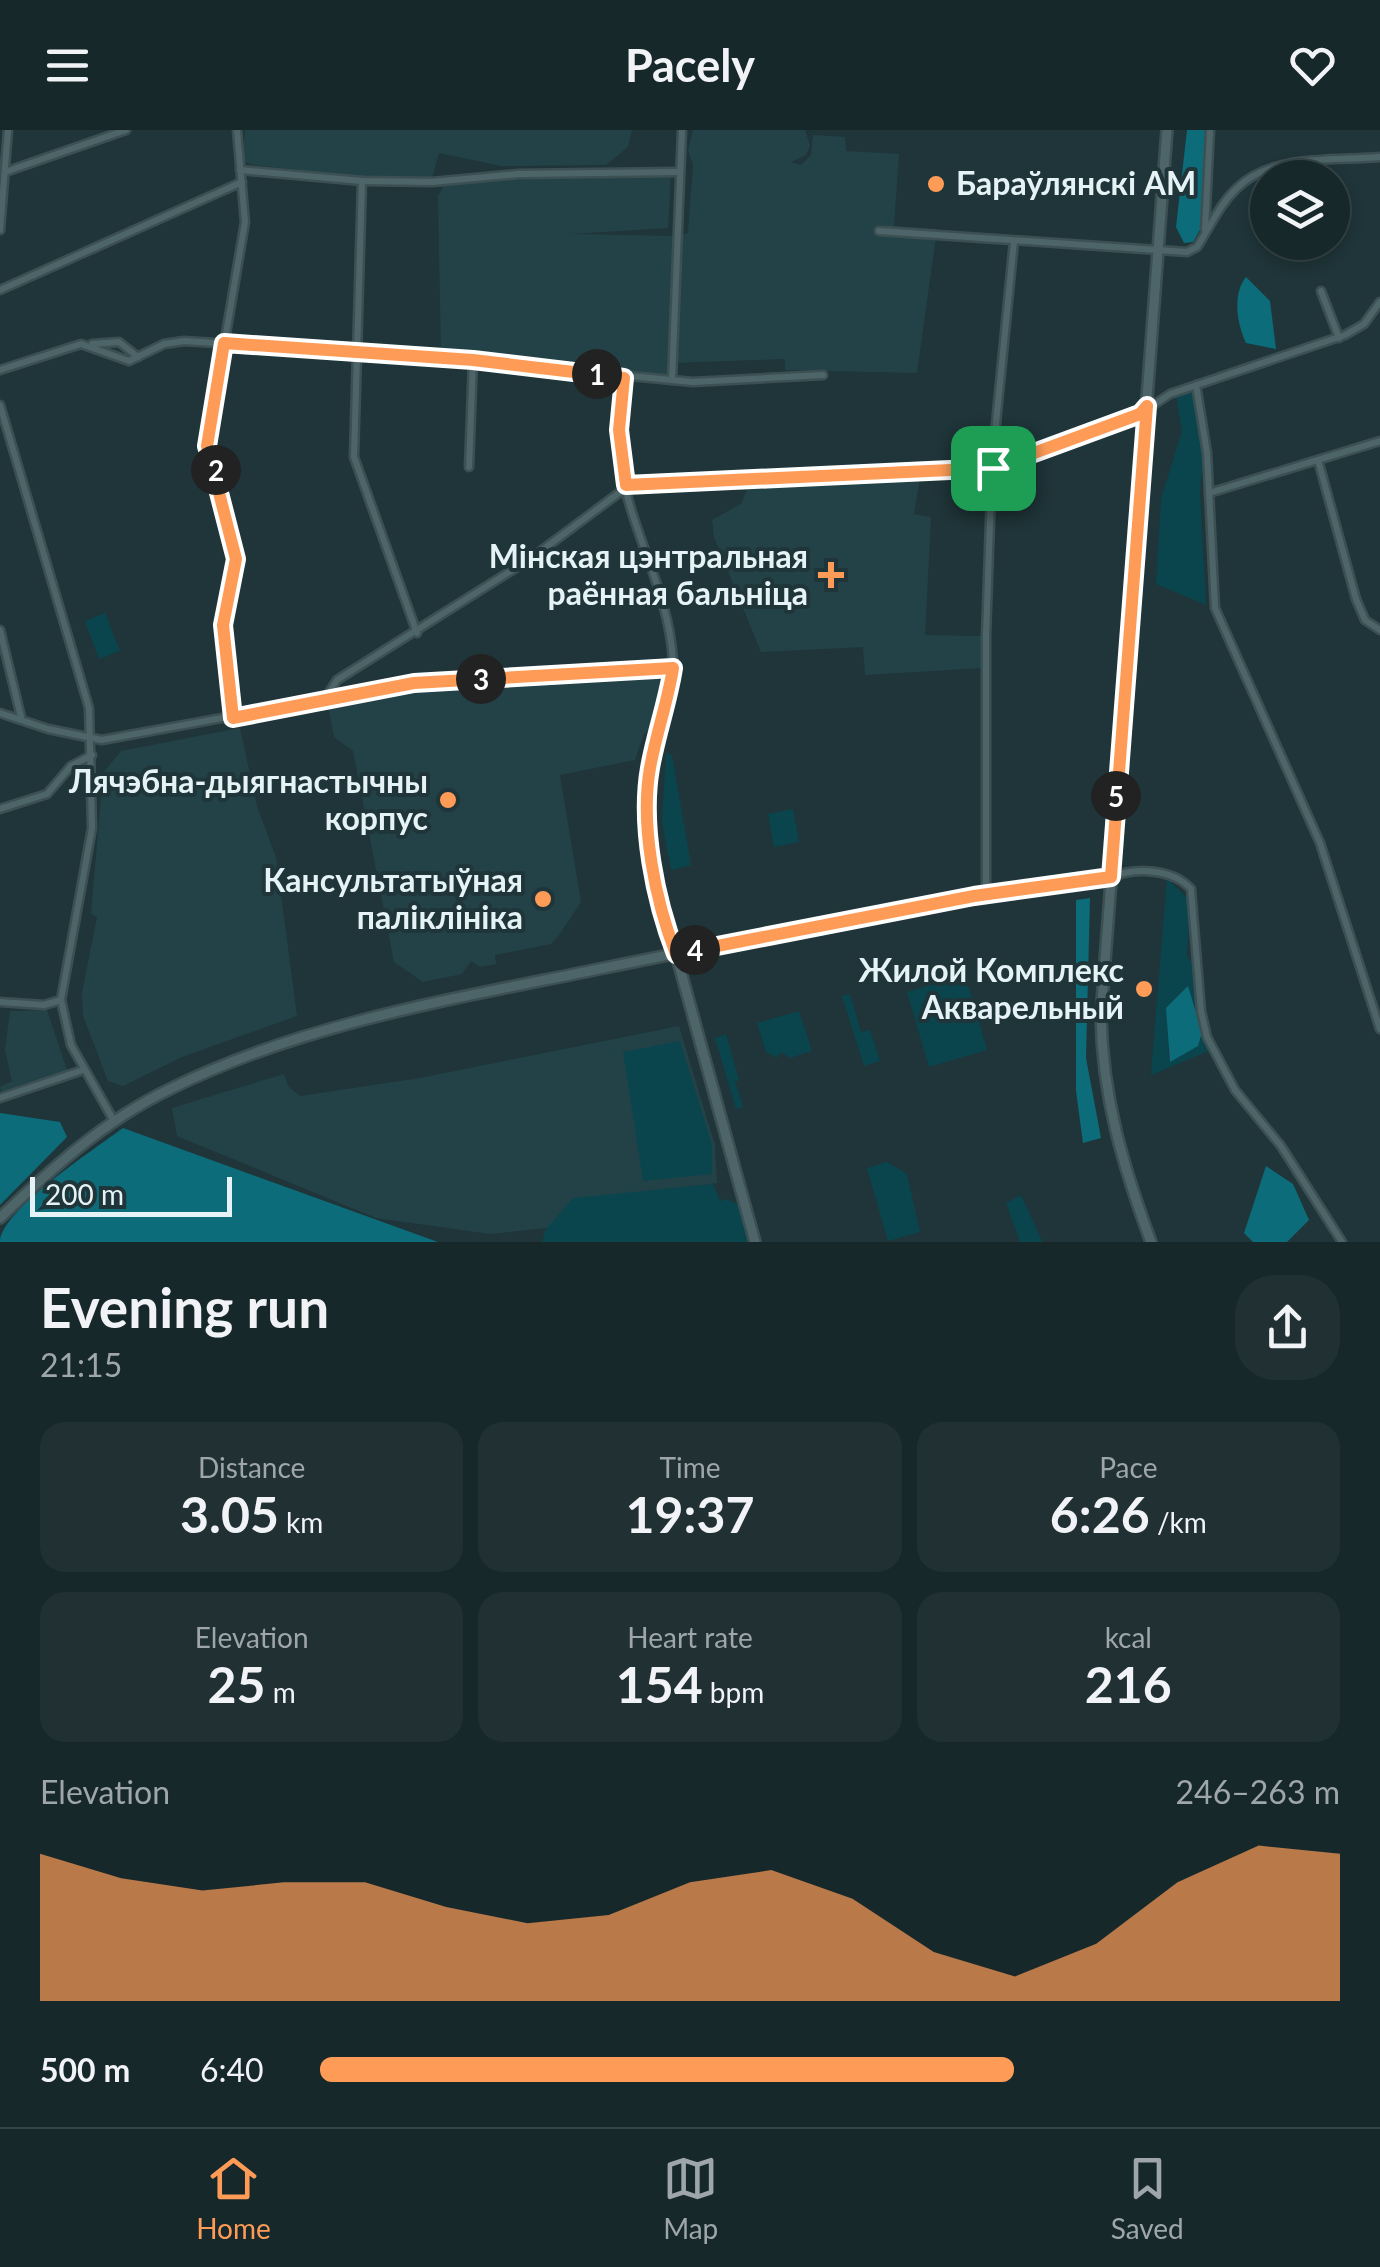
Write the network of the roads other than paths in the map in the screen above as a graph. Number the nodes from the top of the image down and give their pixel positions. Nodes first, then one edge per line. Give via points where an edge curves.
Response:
1 (8, 130) edge
2 (126, 130) edge
3 (236, 130) edge
4 (682, 130) edge
5 (1168, 130) edge
6 (1210, 130) edge
7 (1380, 158) edge
8 (240, 170) junction
9 (5, 172) junction
10 (678, 172) junction
11 (362, 181) junction
12 (242, 182) junction
13 (0, 230) edge
14 (878, 231) dead end
15 (1205, 233) junction
16 (1014, 241) junction
17 (1158, 251) junction
18 (0, 290) edge
19 (1321, 291) dead end
20 (1380, 302) edge
21 (1338, 338) junction
22 (224, 343) junction
23 (86, 344) junction
24 (359, 352) junction
25 (138, 357) junction
26 (473, 360) junction
27 (0, 370) edge
28 (823, 375) dead end
29 (624, 378) junction
30 (672, 380) junction
31 (1196, 384) junction
32 (0, 405) edge
33 (1147, 406) junction
34 (1380, 440) edge
35 (1318, 460) junction
36 (469, 467) dead end
37 (993, 468) junction
38 (626, 485) junction
39 (1209, 494) junction
40 (0, 630) edge
41 (1380, 630) edge
42 (417, 633) junction
43 (673, 668) junction
44 (325, 699) junction
45 (0, 712) edge
46 (22, 718) junction
47 (233, 718) junction
48 (92, 740) junction
49 (92, 755) junction
50 (0, 809) edge
51 (1111, 877) junction
52 (986, 894) junction
53 (676, 954) junction
54 (60, 1000) junction
55 (0, 1002) edge
56 (1380, 1029) edge
57 (82, 1070) junction
58 (0, 1098) edge
59 (114, 1121) junction
60 (0, 1218) edge
61 (754, 1242) edge
62 (1151, 1242) edge
63 (1342, 1242) edge

1 - 9 street
2 - 9 street
3 - 8 street
4 - 10 street
5 - 17 main road
6 - 15 street
7 - 15 street via 1313,161 1258,173 1236,189
8 - 11 street
8 - 12 street
9 - 13 street
10 - 11 street
10 - 30 street via 681,244
11 - 24 street
12 - 18 street
12 - 22 street via 245,222
14 - 16 street
15 - 17 street via 1190,252
16 - 17 street
16 - 37 street
17 - 33 main road
19 - 21 street
20 - 21 street via 1364,324
21 - 31 street
22 - 24 street
22 - 25 street via 172,342
22 - 47 street via 207,446 236,559 223,625
23 - 25 street via 128,361
23 - 25 street via 119,342
23 - 27 street
24 - 26 street
24 - 42 street via 356,472
26 - 29 street
26 - 36 street
28 - 30 street
29 - 30 street
29 - 38 street via 619,430
31 - 33 street
31 - 39 street
32 - 48 street via 84,684
33 - 37 street
33 - 51 main road
34 - 35 street
35 - 39 street
35 - 41 street via 1356,600 1365,620
37 - 38 street
37 - 52 street
38 - 42 street
38 - 43 street via 663,594
39 - 56 street via 1216,608 1320,843
40 - 46 street
42 - 44 street via 337,680
43 - 44 street via 414,683
43 - 53 street via 648,806
44 - 47 street
45 - 46 street
46 - 48 street
47 - 48 street
48 - 49 street
49 - 50 street via 47,794
49 - 54 street via 86,874
51 - 52 main road
51 - 62 main road via 1102,1066 1118,1154
51 - 63 street via 1160,874 1191,890 1207,1037 1235,1090 1281,1146
52 - 53 main road
53 - 59 main road via 421,1007 289,1044 204,1073
53 - 61 main road
54 - 55 street
54 - 57 street
57 - 58 street
57 - 59 street
59 - 60 main road

